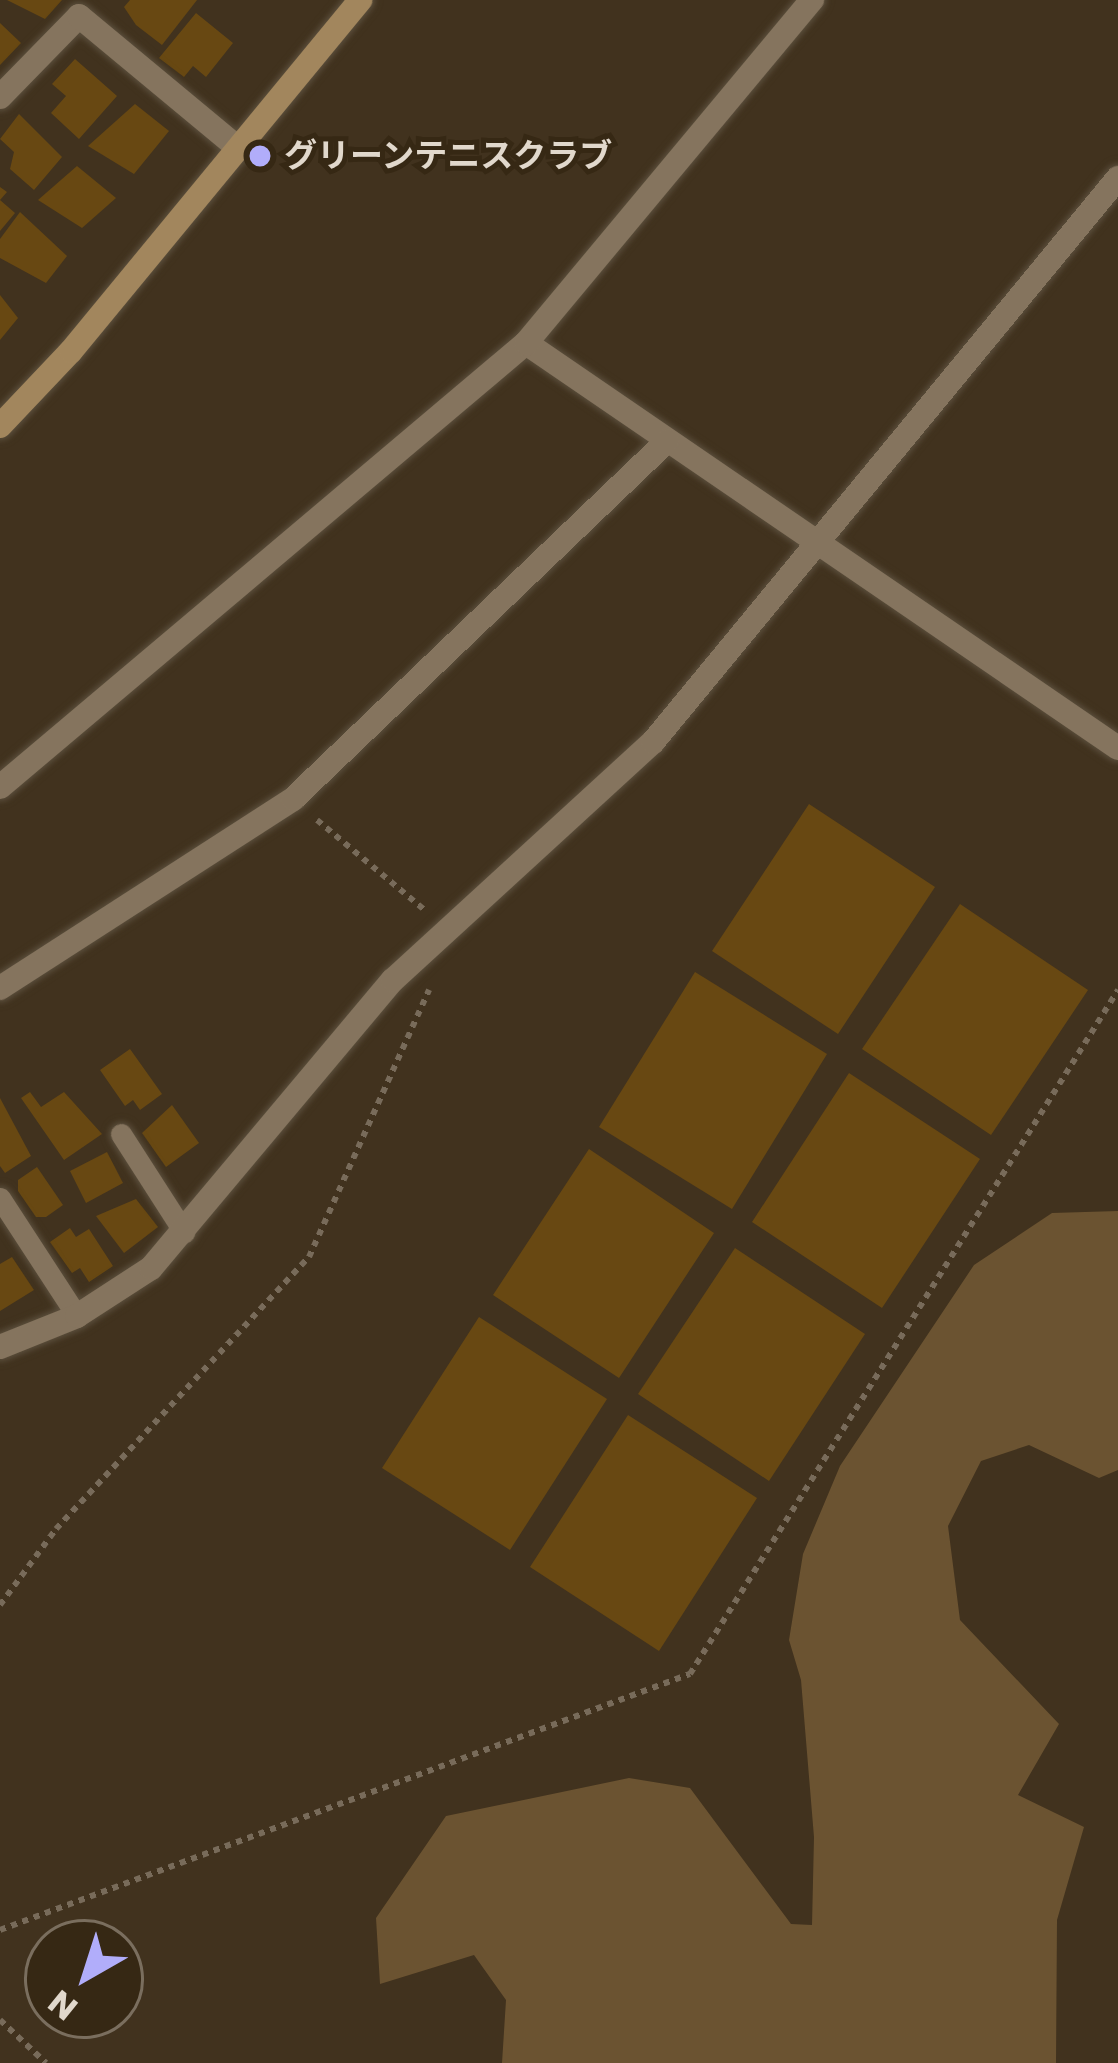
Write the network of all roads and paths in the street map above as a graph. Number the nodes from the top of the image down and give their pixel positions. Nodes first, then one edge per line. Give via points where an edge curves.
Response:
1 (358, 0) edge
2 (812, 0) edge
3 (0, 97) edge
4 (238, 148) junction
5 (1118, 178) edge
6 (526, 343) junction
7 (0, 426) edge
8 (667, 441) junction
9 (817, 546) junction
10 (1118, 748) edge
11 (0, 787) edge
12 (292, 799) junction
13 (447, 929) junction
14 (0, 988) edge
15 (1118, 989) edge
16 (121, 1134) dead end
17 (0, 1198) edge
18 (184, 1232) junction
19 (77, 1316) junction
20 (0, 1346) edge
21 (0, 1605) edge
22 (0, 1930) edge
23 (0, 2020) edge
24 (46, 2063) edge

1 - 4 main road
2 - 6 street
3 - 4 street via 79,16
4 - 7 main road
5 - 9 street
6 - 8 street
6 - 11 street
8 - 9 street
8 - 12 street
9 - 10 street
9 - 13 street via 653,742
12 - 13 path
12 - 14 street
13 - 18 street via 393,980
13 - 21 path via 424,1006 309,1258 56,1529
15 - 22 path via 690,1674
16 - 18 lane
17 - 19 lane
18 - 19 street via 117,1295
19 - 20 street
23 - 24 path

